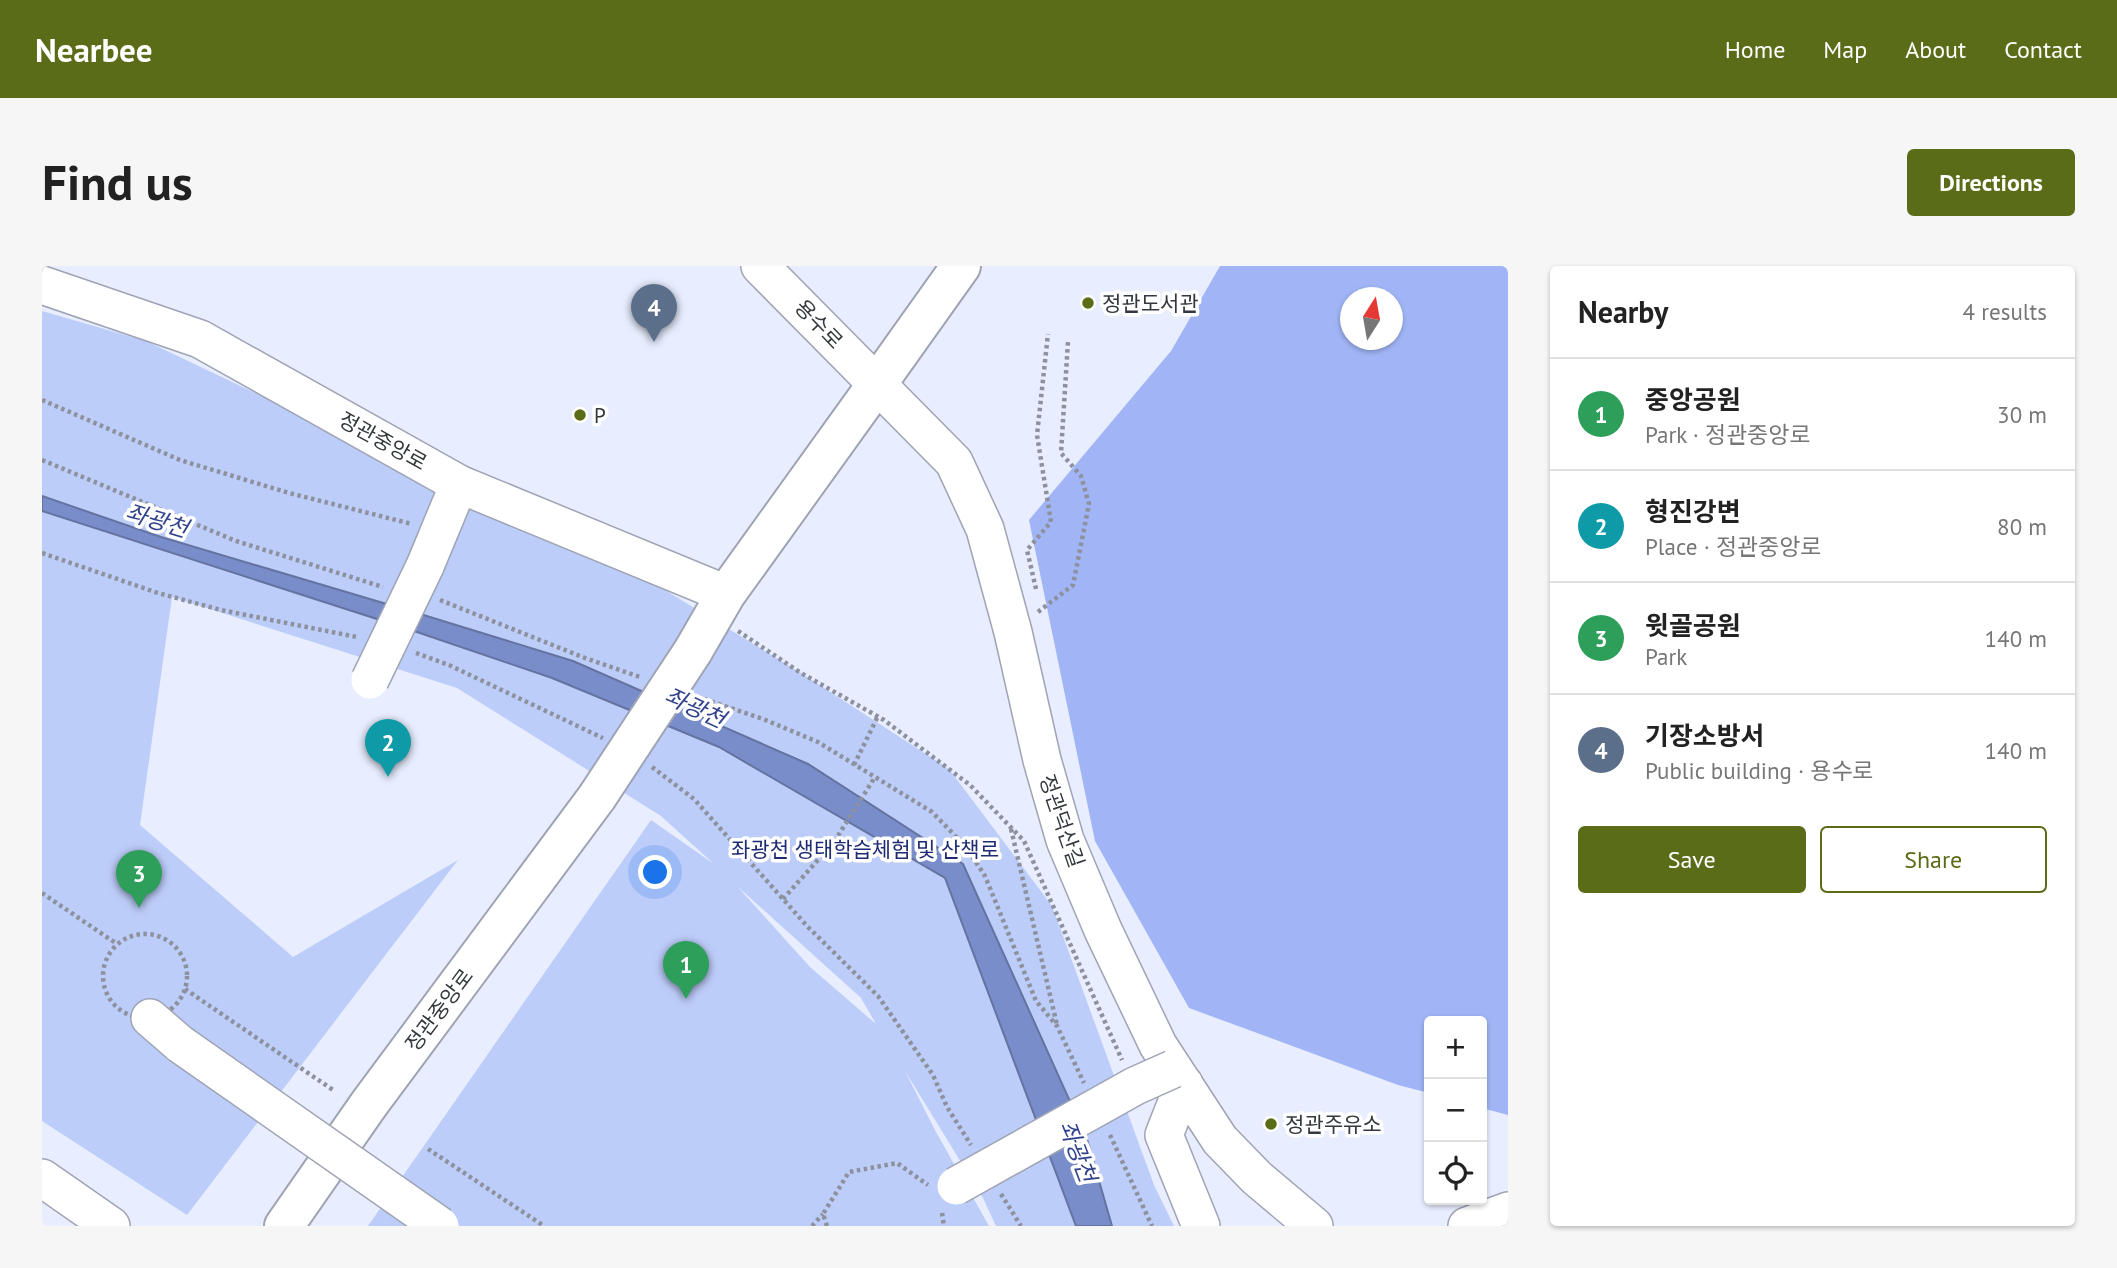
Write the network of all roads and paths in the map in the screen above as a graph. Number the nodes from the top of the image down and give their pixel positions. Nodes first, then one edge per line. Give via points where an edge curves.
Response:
1 (961, 266) edge
2 (770, 269) edge
3 (42, 285) edge
4 (1048, 334) dead end
5 (1068, 341) dead end
6 (877, 384) junction
7 (42, 401) edge
8 (42, 460) edge
9 (459, 484) junction
10 (440, 530) junction
11 (391, 588) dead end
12 (439, 599) dead end
13 (720, 605) junction
14 (1026, 622) junction
15 (648, 680) dead end
16 (366, 688) dead end
17 (687, 693) dead end
18 (878, 716) junction
19 (854, 765) junction
20 (875, 777) junction
21 (1011, 828) junction
22 (42, 893) edge
23 (783, 899) dead end
24 (117, 944) junction
25 (185, 989) junction
26 (150, 1018) junction
27 (1057, 1026) junction
28 (1178, 1077) junction
29 (1135, 1086) junction
30 (333, 1090) dead end
31 (1089, 1094) dead end
32 (1107, 1130) dead end
33 (428, 1149) dead end
34 (42, 1178) edge
35 (945, 1193) junction
36 (1508, 1211) edge
37 (823, 1214) junction
38 (111, 1226) edge
39 (284, 1226) edge
40 (440, 1226) edge
41 (544, 1226) edge
42 (812, 1226) edge
43 (827, 1226) edge
44 (944, 1226) edge
45 (1152, 1226) edge
46 (1201, 1226) edge
47 (1314, 1226) edge
48 (1467, 1226) edge

1 - 6 main road
2 - 6 street, 용수로
3 - 9 street, 정관중앙로 via 200,339
4 - 14 path via 1037,435 1051,522 1027,550
5 - 14 path via 1061,453 1081,476 1089,503 1073,584
6 - 13 main road
6 - 14 street, 정관덕산길 via 954,462
7 - 10 path via 180,460 289,493
8 - 11 path via 236,541
9 - 10 street
9 - 13 street, 정관중앙로
10 - 16 street, bridge
12 - 15 path
13 - 18 path via 801,674
13 - 39 main road, 정관중앙로, bridge via 597,797
14 - 28 street, 정관덕산길 via 1042,760 1065,840 1114,953
17 - 19 path via 818,742
18 - 19 path
18 - 21 path via 971,785
19 - 20 path
20 - 23 path via 834,842
20 - 27 path via 932,812 966,847 985,876 1036,1001
21 - 27 path
21 - 29 path via 1024,841
22 - 24 path
24 - 25 path via 139,935 163,938 186,965
24 - 26 path via 104,964 104,988 117,1008
25 - 26 path via 172,1009
25 - 30 path
26 - 40 street, bridge via 180,1044
27 - 31 path
28 - 29 street, bridge
28 - 46 street via 1164,1135
28 - 47 street, 정관덕산길 via 1220,1140
29 - 35 street, bridge
32 - 45 path
33 - 41 path
34 - 38 street
35 - 37 path via 897,1163 885,1165 849,1172
35 - 44 path
36 - 48 street
37 - 42 path
37 - 43 path

